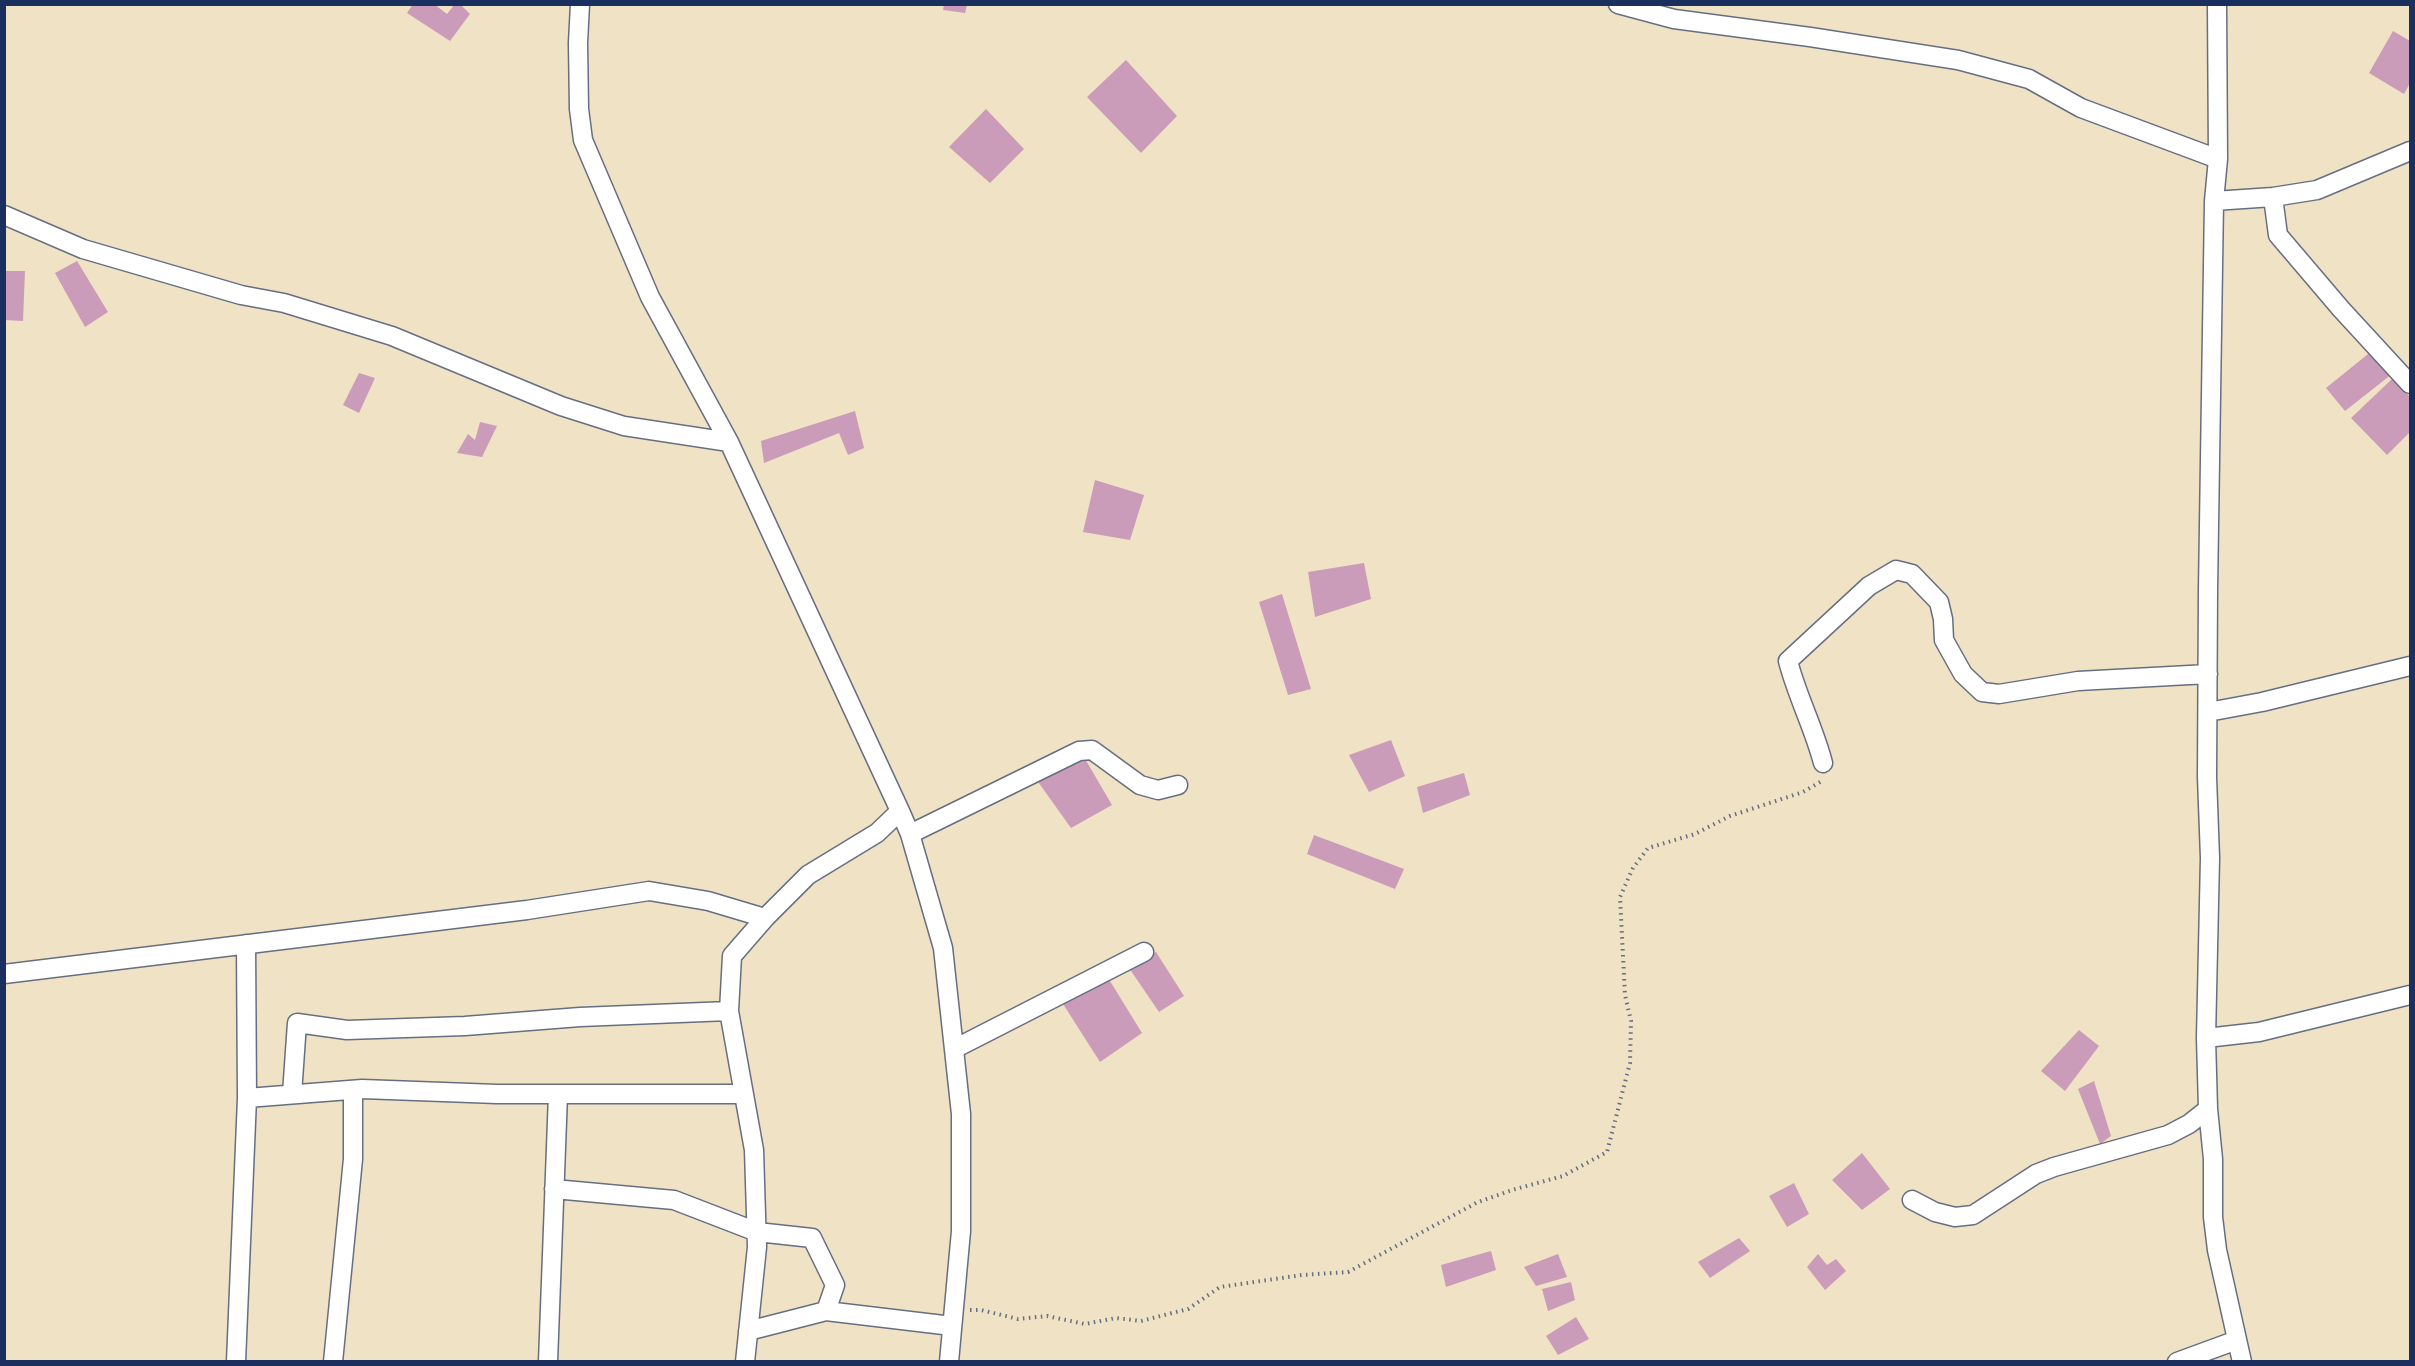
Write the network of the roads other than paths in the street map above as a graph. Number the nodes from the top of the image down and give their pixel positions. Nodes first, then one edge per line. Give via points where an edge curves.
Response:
1 (580, 4) edge
2 (1618, 4) edge
3 (2217, 4) edge
4 (2410, 151) edge
5 (2218, 159) junction
6 (2273, 197) junction
7 (2214, 201) junction
8 (4, 215) edge
9 (2410, 384) edge
10 (729, 442) junction
11 (2410, 666) edge
12 (2208, 674) junction
13 (2208, 712) junction
14 (1823, 763) road end
15 (1178, 785) dead end
16 (900, 811) junction
17 (910, 834) junction
18 (765, 918) junction
19 (246, 945) junction
20 (1144, 952) dead end
21 (4, 974) edge
22 (2410, 995) edge
23 (729, 1011) junction
24 (2206, 1038) junction
25 (954, 1049) junction
26 (353, 1090) junction
27 (558, 1094) junction
28 (743, 1094) junction
29 (292, 1095) junction
30 (247, 1098) junction
31 (2208, 1109) junction
32 (554, 1189) junction
33 (1912, 1200) dead end
34 (757, 1232) junction
35 (826, 1311) junction
36 (953, 1318) junction
37 (748, 1331) junction
38 (2237, 1340) junction
39 (236, 1362) edge
40 (333, 1362) edge
41 (548, 1362) edge
42 (745, 1362) edge
43 (949, 1362) edge
44 (2177, 1362) edge
45 (2242, 1362) edge

1 - 10 street via 579,109 583,140 650,297
2 - 5 street via 1674,19 1958,60 2029,79 2081,108
3 - 5 street
4 - 6 street via 2317,190
5 - 7 street
6 - 7 street
6 - 9 street via 2278,235
7 - 12 street
8 - 10 street via 83,249 392,336 561,406 624,426
10 - 16 street
11 - 13 street
12 - 13 street
12 - 14 street via 2078,681 1999,694 1982,692 1963,674 1944,640 1939,602 1912,574 1896,570 1869,586 1788,661
13 - 24 street
15 - 17 street via 1158,790 1140,785 1092,750 1079,751
16 - 17 street
16 - 18 street via 877,833 808,875
17 - 25 street via 943,948
18 - 19 street via 708,901 649,891
18 - 23 street via 732,957
19 - 21 street
19 - 30 street
20 - 25 street
22 - 24 street via 2259,1032
23 - 28 street
23 - 29 street via 430,1028 347,1030 297,1023
24 - 31 street
25 - 36 street via 961,1114 961,1231
26 - 27 street
26 - 29 street
26 - 40 street via 353,1159
27 - 28 street
27 - 32 street
28 - 34 street via 754,1150
29 - 30 street
30 - 39 street
31 - 33 street via 2168,1135 2036,1174 1973,1215 1945,1215
31 - 38 street via 2217,1250
32 - 34 street via 674,1200
32 - 41 street
34 - 35 street via 812,1238 835,1285
34 - 37 street
35 - 36 street
35 - 37 street
36 - 43 street
37 - 42 street
38 - 44 street
38 - 45 street

